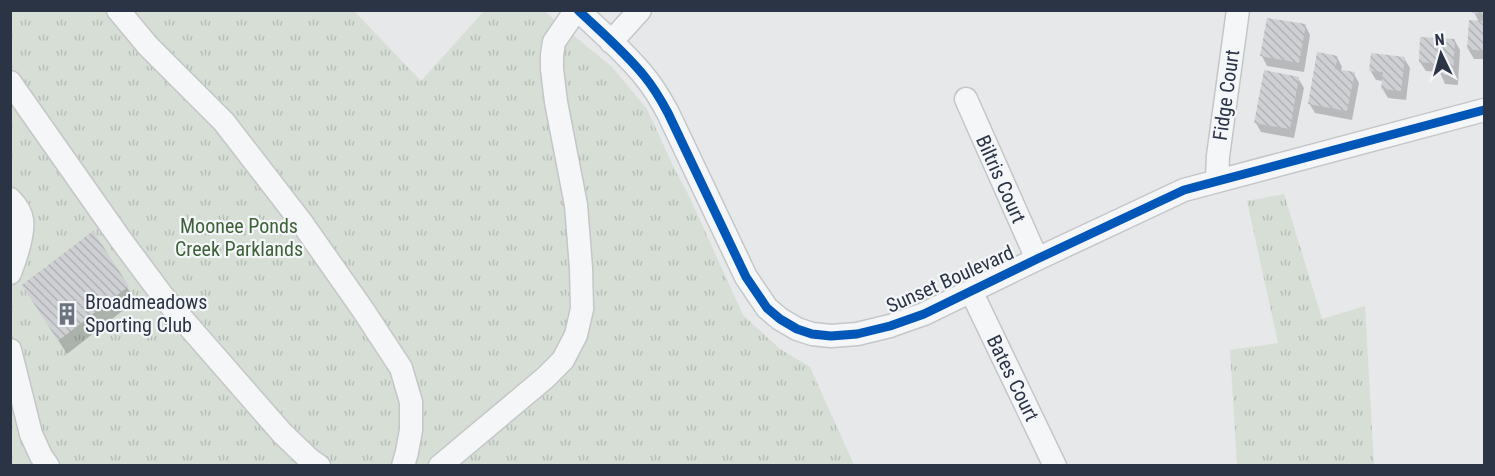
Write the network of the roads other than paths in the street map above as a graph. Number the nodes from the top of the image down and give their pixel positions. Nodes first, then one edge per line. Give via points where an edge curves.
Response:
1 (118, 10) edge
2 (577, 10) edge
3 (640, 10) edge
4 (1238, 10) edge
5 (611, 42) junction
6 (10, 82) edge
7 (966, 99) dead end
8 (1485, 110) edge
9 (1217, 180) junction
10 (10, 199) edge
11 (1037, 259) junction
12 (10, 273) edge
13 (971, 291) junction
14 (10, 350) edge
15 (48, 465) edge
16 (320, 465) edge
17 (403, 465) edge
18 (440, 465) edge
19 (1055, 465) edge

1 - 17 street via 224,122 302,223 401,368 411,402 411,430
2 - 5 street, Sunset Boulevard
2 - 18 street via 554,42 552,55 556,102 577,215 582,309 576,335 563,360 545,378
3 - 5 street
4 - 9 street, Fidge Court
5 - 13 street, Sunset Boulevard via 657,94 746,277 767,308 780,319 812,334 857,334 924,314
6 - 16 street via 165,299 282,433
7 - 11 street, Biltris Court
8 - 9 street, Sunset Boulevard
9 - 11 street, Sunset Boulevard via 1184,190
10 - 12 street via 22,220
11 - 13 street, Sunset Boulevard
13 - 19 street, Bates Court
14 - 15 street via 31,434

